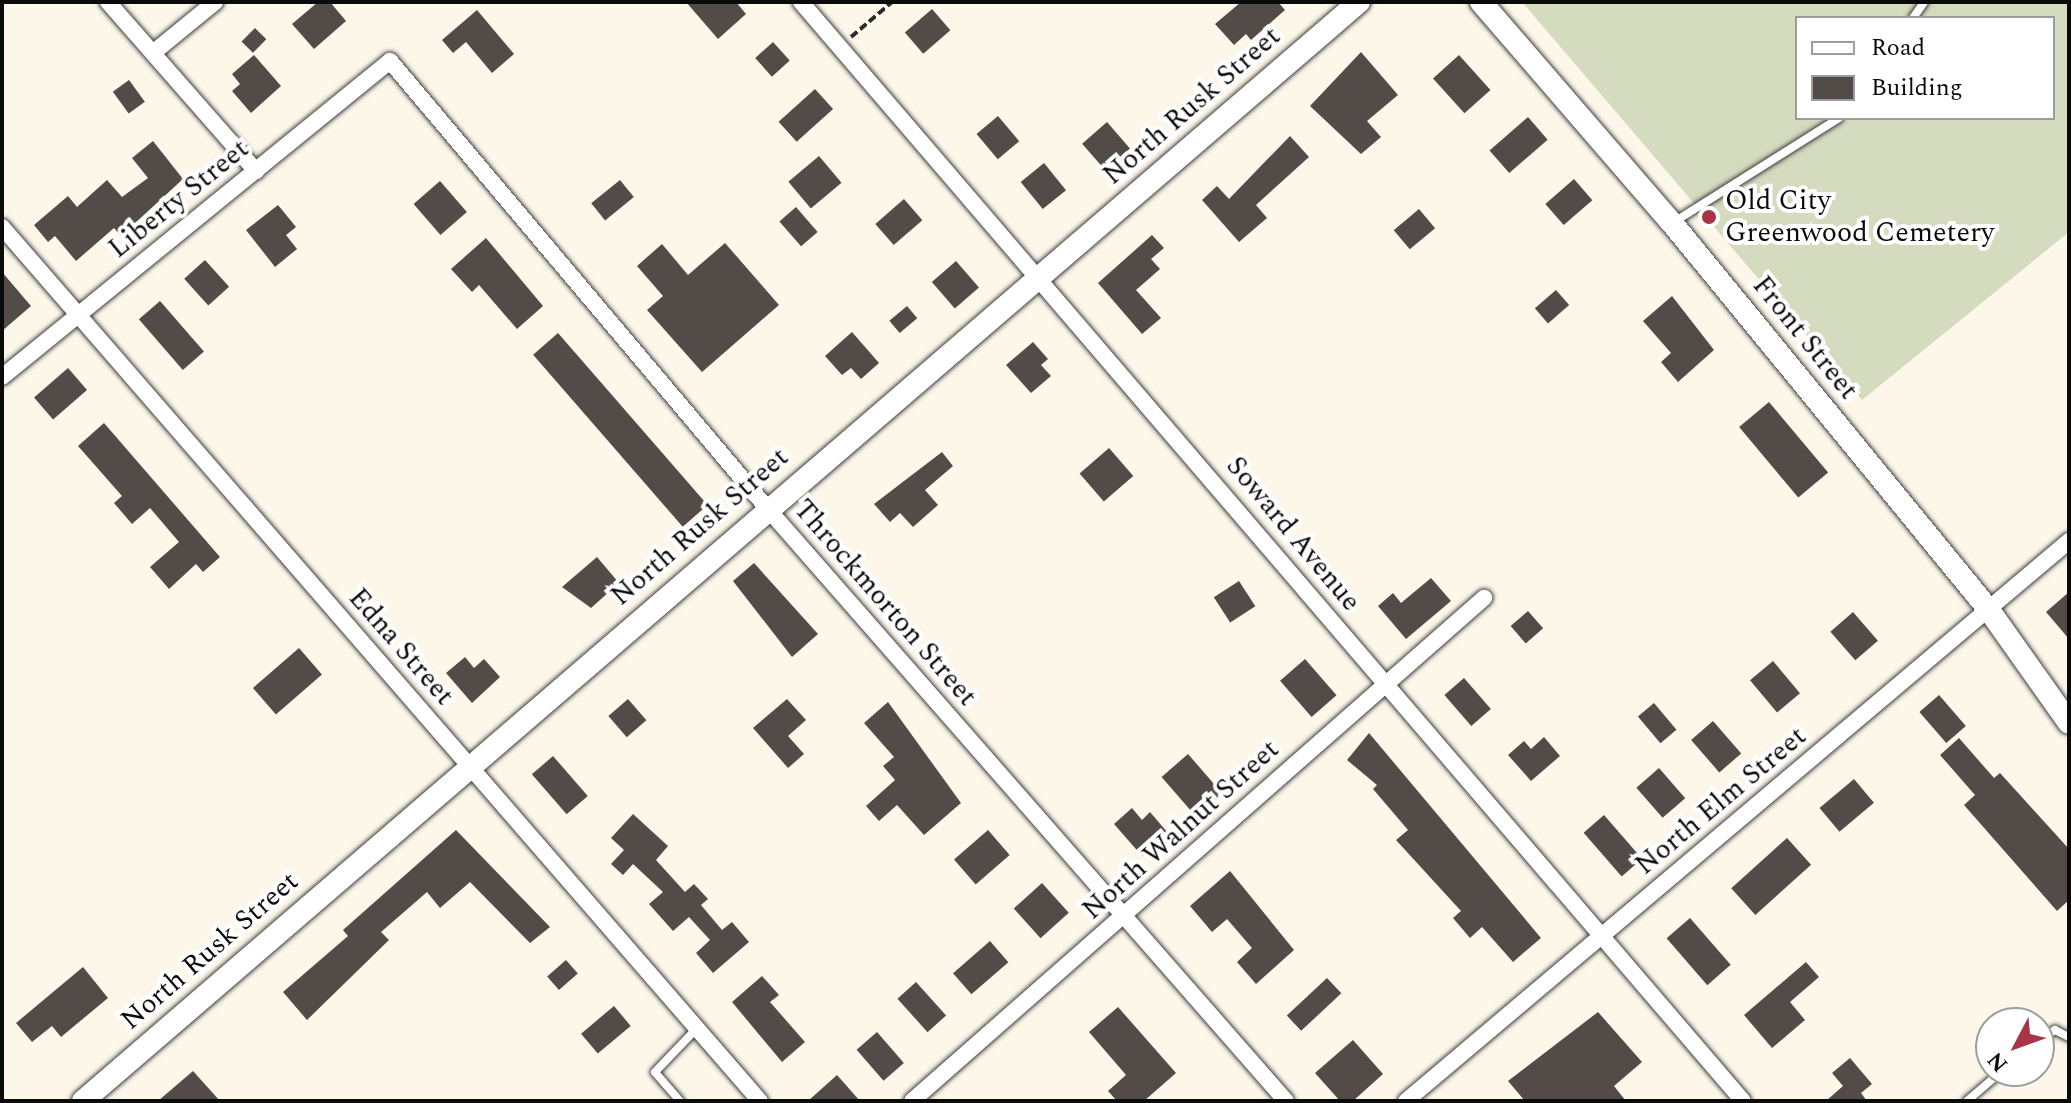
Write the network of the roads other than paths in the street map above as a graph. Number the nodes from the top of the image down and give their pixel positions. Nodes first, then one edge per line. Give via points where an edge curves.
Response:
1 (108, 2) edge
2 (215, 2) edge
3 (801, 2) edge
4 (1359, 2) edge
5 (1481, 2) edge
6 (154, 52) junction
7 (390, 61) joint
8 (1836, 120) edge
9 (256, 171) junction
10 (1672, 223) junction
11 (2, 227) edge
12 (1040, 277) junction
13 (77, 314) junction
14 (2, 377) edge
15 (767, 508) junction
16 (2069, 541) edge
17 (1484, 598) dead end
18 (1989, 610) junction
19 (1386, 683) junction
20 (2069, 723) edge
21 (469, 765) junction
22 (1124, 915) junction
23 (1601, 937) junction
24 (697, 1028) junction
25 (1983, 1087) edge
26 (83, 1101) edge
27 (680, 1101) edge
28 (760, 1101) edge
29 (912, 1101) edge
30 (1286, 1101) edge
31 (1406, 1101) edge
32 (1743, 1101) edge
33 (1967, 1101) edge

1 - 6 street
2 - 6 street
3 - 12 street, Soward Avenue
4 - 12 street, North Rusk Street
5 - 10 street, Front Street
6 - 9 street
7 - 9 street, Liberty Street
7 - 15 street, Throckmorton Street
8 - 10 lane
9 - 13 street, Liberty Street
10 - 18 street, Front Street
11 - 13 street, Edna Street
12 - 15 street, North Rusk Street
12 - 19 street, Soward Avenue
13 - 14 street, Liberty Street
13 - 21 street, Edna Street
15 - 21 street, North Rusk Street
15 - 22 street, Throckmorton Street
16 - 18 street, North Elm Street
17 - 19 street, North Walnut Street
18 - 20 street, Front Street
18 - 23 street, North Elm Street
19 - 22 street, North Walnut Street
19 - 23 street, Soward Avenue
21 - 24 street, Edna Street
21 - 26 street, North Rusk Street
22 - 29 street, North Walnut Street
22 - 30 street, Throckmorton Street
23 - 31 street, North Elm Street
23 - 32 street, Soward Avenue
24 - 27 lane via 655,1072
24 - 28 street, Edna Street
25 - 33 lane

